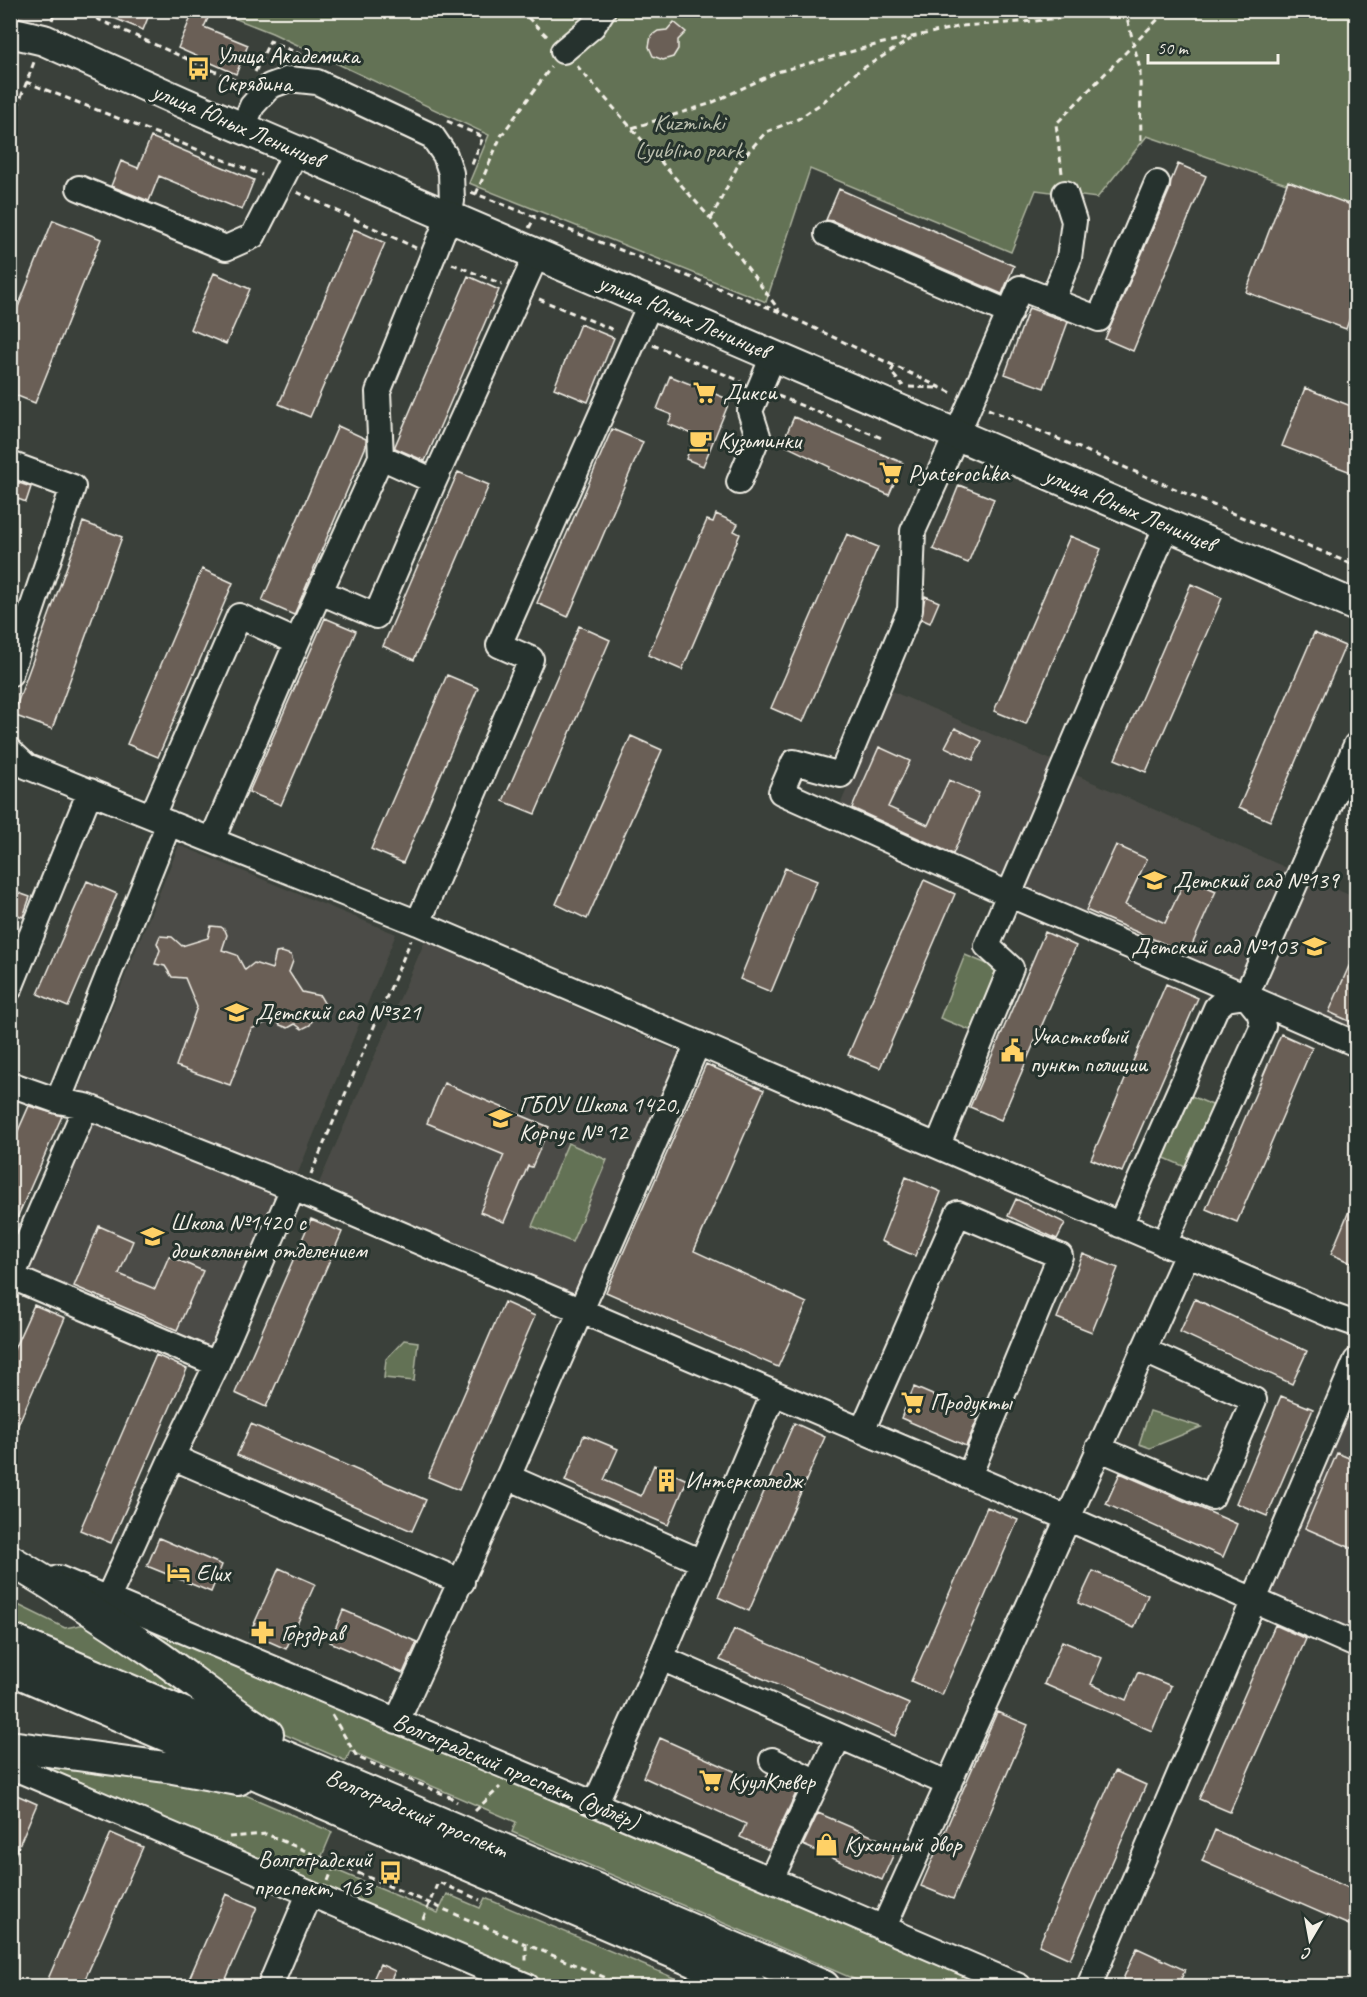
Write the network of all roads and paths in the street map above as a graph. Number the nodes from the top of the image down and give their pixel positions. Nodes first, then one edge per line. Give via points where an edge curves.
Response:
1 (55, 10) edge
2 (520, 10) edge
3 (603, 10) edge
4 (1118, 10) edge
5 (1125, 10) edge
6 (1167, 10) edge
7 (10, 32) edge
8 (915, 36) junction
9 (44, 40) junction
10 (1134, 45) junction
11 (563, 51) junction
12 (26, 82) junction
13 (10, 127) edge
14 (243, 127) junction
15 (632, 128) junction
16 (1141, 145) dead end
17 (297, 150) junction
18 (1157, 183) dead end
19 (279, 184) junction
20 (79, 188) dead end
21 (469, 191) dead end
22 (1065, 193) joint
23 (476, 194) junction
24 (449, 216) junction
25 (711, 219) junction
26 (827, 234) dead end
27 (537, 254) junction
28 (433, 256) junction
29 (520, 292) junction
30 (1052, 301) junction
31 (651, 302) junction
32 (780, 312) junction
33 (1010, 313) junction
34 (635, 338) junction
35 (774, 354) junction
36 (894, 366) junction
37 (942, 388) junction
38 (759, 389) junction
39 (972, 402) junction
40 (957, 434) junction
41 (882, 438) dead end
42 (381, 457) junction
43 (10, 464) edge
44 (434, 482) junction
45 (739, 482) dead end
46 (1167, 525) junction
47 (1356, 566) edge
48 (320, 592) junction
49 (1356, 606) edge
50 (297, 642) junction
51 (10, 674) edge
52 (1356, 745) edge
53 (10, 751) edge
54 (90, 791) junction
55 (161, 820) junction
56 (212, 840) junction
57 (1008, 894) junction
58 (418, 923) junction
59 (10, 988) edge
60 (1246, 996) junction
61 (698, 1043) junction
62 (1356, 1044) edge
63 (10, 1083) edge
64 (58, 1101) junction
65 (86, 1106) junction
66 (938, 1145) junction
67 (298, 1190) junction
68 (1120, 1225) junction
69 (1164, 1244) junction
70 (1187, 1254) junction
71 (11, 1278) edge
72 (582, 1311) junction
73 (1356, 1324) edge
74 (1143, 1350) junction
75 (1356, 1362) edge
76 (217, 1364) junction
77 (774, 1393) junction
78 (862, 1431) junction
79 (1098, 1448) junction
80 (172, 1457) junction
81 (969, 1476) junction
82 (508, 1477) junction
83 (1067, 1518) junction
84 (10, 1560) edge
85 (702, 1562) junction
86 (462, 1582) junction
87 (108, 1598) junction
88 (1255, 1602) junction
89 (10, 1639) edge
90 (1356, 1646) edge
91 (661, 1658) junction
92 (10, 1669) edge
93 (329, 1710) dead end
94 (397, 1721) junction
95 (839, 1736) junction
96 (10, 1746) edge
97 (772, 1760) dead end
98 (10, 1766) edge
99 (508, 1780) dead end
100 (817, 1782) junction
101 (949, 1784) junction
102 (596, 1804) junction
103 (400, 1806) junction
104 (463, 1808) dead end
105 (336, 1809) junction
106 (482, 1816) dead end
107 (210, 1852) junction
108 (771, 1879) junction
109 (309, 1894) junction
110 (480, 1900) dead end
111 (429, 1903) junction
112 (883, 1929) junction
113 (415, 1939) junction
114 (492, 1980) edge
115 (270, 1986) edge
116 (527, 1986) edge
117 (625, 1986) edge
118 (751, 1986) edge
119 (824, 1986) edge
120 (1019, 1986) edge
121 (1089, 1986) edge

1 - 9 path
2 - 11 path
3 - 11 street via 593,26
4 - 8 path via 962,26
5 - 10 path
6 - 10 path
7 - 9 main road, улица Юных Ленинцев
8 - 15 path via 777,72 709,104
8 - 25 path via 857,72 822,104 766,132 740,161
9 - 12 path
9 - 14 main road, улица Юных Ленинцев
10 - 16 path via 1140,69
10 - 22 path via 1056,124
11 - 15 path
11 - 23 path via 501,136
12 - 13 path
12 - 19 path
14 - 17 main road, улица Юных Ленинцев
14 - 24 street via 252,106 270,86 289,79 317,82 432,136 446,155 451,172
15 - 25 path
17 - 19 street
17 - 24 main road, улица Юных Ленинцев
18 - 30 street via 1099,319
19 - 20 street via 253,236 226,248
19 - 28 path
21 - 23 path
22 - 30 street via 1074,221 1069,258
23 - 32 path
24 - 27 main road, улица Юных Ленинцев
24 - 28 street
25 - 32 path
26 - 33 street
27 - 29 street
27 - 31 main road, улица Юных Ленинцев
28 - 29 path
28 - 42 street via 378,392
29 - 34 path
29 - 44 street
30 - 33 street via 1020,288
31 - 34 street
31 - 35 main road, улица Юных Ленинцев
32 - 36 path
33 - 39 street
34 - 38 path
34 - 58 street via 499,645 531,659
35 - 38 street
35 - 40 main road, улица Юных Ленинцев
36 - 37 path
36 - 37 path via 891,372 904,387
37 - 39 path
38 - 41 path
38 - 45 street via 750,411 758,436
39 - 40 street
39 - 47 path
40 - 46 main road, улица Юных Ленинцев
40 - 57 street via 913,531 910,610 841,775 794,762 781,792
42 - 44 street
42 - 48 street
43 - 51 street via 73,487
44 - 48 street via 376,616
46 - 49 main road, улица Юных Ленинцев
46 - 57 street
48 - 50 street
50 - 55 street via 239,616
50 - 56 street
52 - 60 street
53 - 54 street via 26,766
54 - 55 street
54 - 59 street
55 - 56 street
55 - 64 street
56 - 58 street
57 - 60 street
57 - 66 street via 987,946 1011,968
58 - 61 street
58 - 67 path
60 - 62 street
60 - 68 street via 1226,999 1216,1008
60 - 69 street via 1259,1012 1263,1026
61 - 66 street
61 - 72 street
63 - 64 street
64 - 65 street
65 - 67 street
65 - 71 street
66 - 68 street
67 - 72 street
67 - 76 street
68 - 69 street
69 - 70 street
70 - 73 street
70 - 74 street
71 - 76 street
72 - 77 street
72 - 82 street
74 - 79 street
74 - 79 street via 1254,1400 1212,1497
75 - 88 street
76 - 80 street
77 - 78 street
77 - 85 street
78 - 81 street
78 - 81 street via 958,1213 1060,1256
79 - 83 street
80 - 86 street
80 - 87 street
81 - 83 street
82 - 85 street
82 - 86 street
83 - 88 street
83 - 101 street
84 - 87 street, Волгоградский проспект (дублёр)
84 - 103 main road via 100,1616 242,1718
85 - 91 street
86 - 94 street
87 - 94 street, Волгоградский проспект (дублёр)
88 - 90 street
88 - 121 street
89 - 103 main road, Волгоградский проспект
91 - 95 street
91 - 102 street
92 - 105 main road, Волгоградский проспект
93 - 104 path via 357,1757 450,1797
94 - 102 street, Волгоградский проспект (дублёр)
95 - 100 street
95 - 101 street
96 - 105 main road via 211,1775
97 - 100 street
98 - 107 street
99 - 106 path via 473,1812
100 - 108 street
101 - 112 street
102 - 108 street, Волгоградский проспект (дублёр)
103 - 119 main road, Волгоградский проспект
105 - 118 main road, Волгоградский проспект
107 - 109 street
107 - 111 path via 229,1836 266,1833
108 - 112 street, Волгоградский проспект (дублёр)
109 - 113 street
109 - 115 street
110 - 111 path via 438,1882
111 - 113 path
111 - 117 path
112 - 120 street, Волгоградский проспект (дублёр)
113 - 114 street
114 - 116 street

